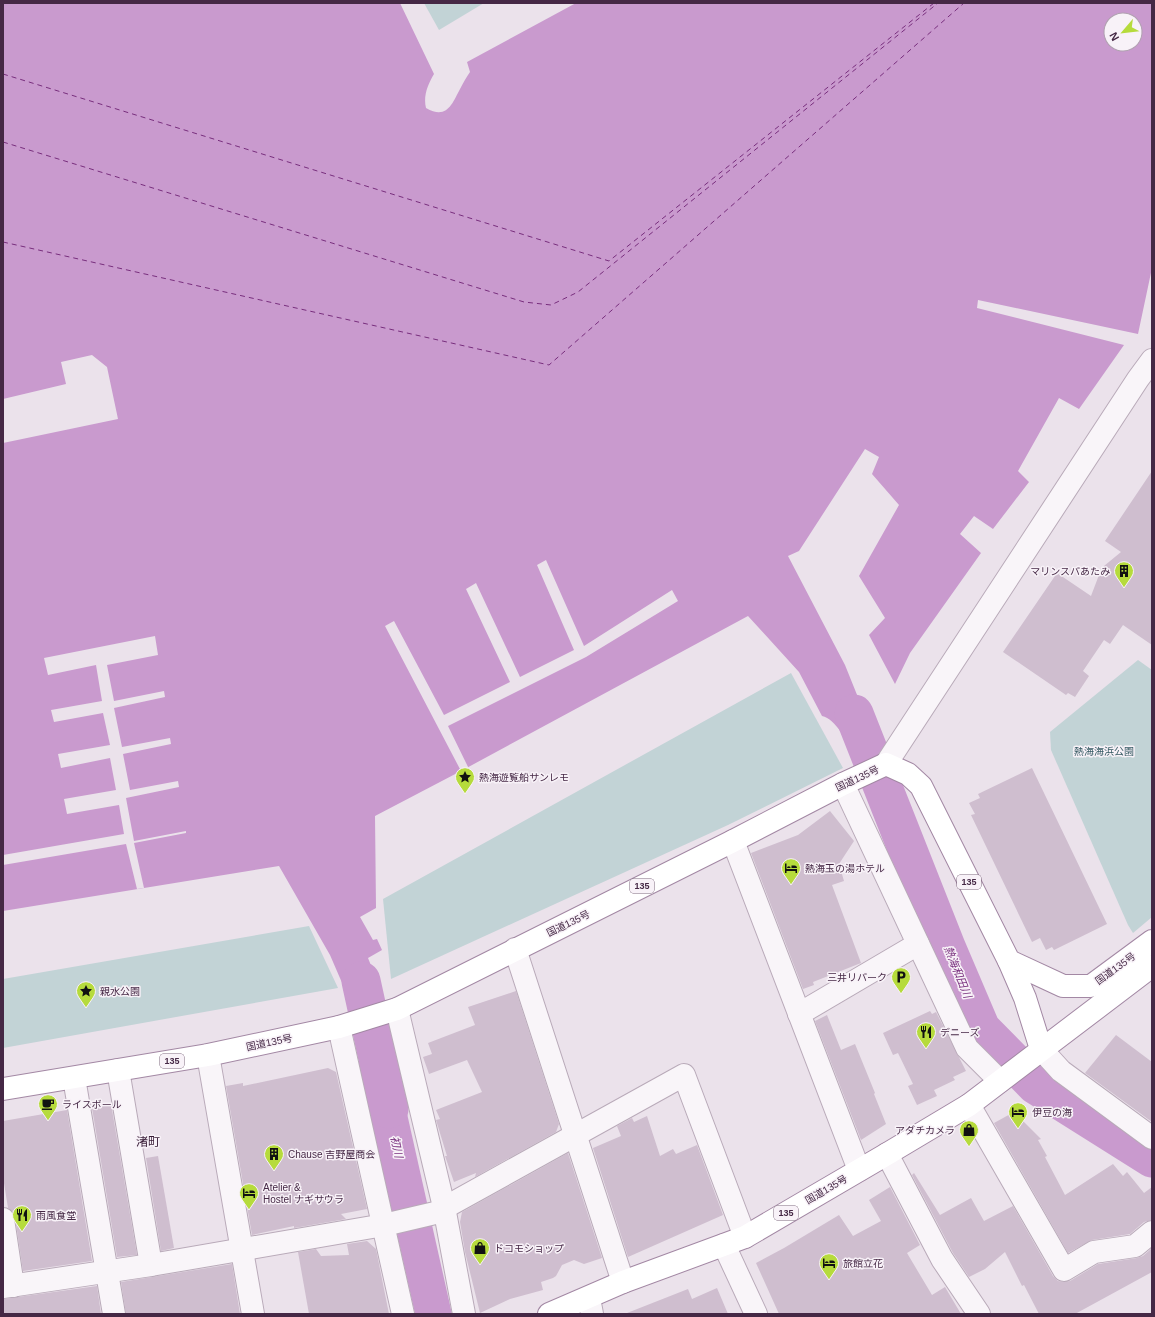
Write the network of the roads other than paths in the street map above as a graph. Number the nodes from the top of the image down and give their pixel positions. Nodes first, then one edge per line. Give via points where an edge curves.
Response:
1 (1152, 360) edge
2 (886, 764) junction
3 (843, 784) junction
4 (733, 841) junction
5 (1152, 941) edge
6 (918, 944) junction
7 (515, 949) junction
8 (1009, 961) junction
9 (1152, 966) edge
10 (397, 1009) junction
11 (799, 1014) junction
12 (339, 1027) junction
13 (1041, 1050) junction
14 (208, 1055) junction
15 (118, 1070) junction
16 (74, 1078) junction
17 (1003, 1079) junction
18 (3, 1089) edge
19 (969, 1105) junction
20 (575, 1135) junction
21 (1152, 1138) edge
22 (887, 1154) junction
23 (859, 1170) junction
24 (439, 1210) junction
25 (3, 1218) edge
26 (384, 1225) junction
27 (1152, 1232) edge
28 (745, 1237) junction
29 (724, 1245) junction
30 (243, 1248) junction
31 (151, 1265) junction
32 (107, 1272) junction
33 (623, 1282) junction
34 (8, 1287) edge
35 (590, 1306) edge
36 (114, 1314) edge
37 (253, 1314) edge
38 (403, 1314) edge
39 (464, 1314) edge
40 (549, 1314) edge
41 (756, 1314) edge
42 (979, 1314) edge

1 - 2 street
2 - 3 highway, 国道135号 / 135
2 - 8 highway, 国道135号 / 135 via 908,774 921,786
3 - 4 highway, 国道135号 / 135
3 - 6 street
4 - 7 highway, 国道135号 / 135
4 - 11 street
5 - 8 highway, 国道135号 via 1091,986 1063,986
6 - 11 street
6 - 17 street via 966,1048
7 - 10 highway, 国道135号 / 135
7 - 20 street
8 - 13 highway, 国道135号 / 135 via 1025,998
9 - 13 highway, 国道135号 / 135
10 - 12 highway, 国道135号 / 135
10 - 24 street
11 - 23 street
12 - 14 highway, 国道135号 / 135
12 - 26 street
13 - 17 highway, 国道135号 / 135
13 - 21 street via 1061,1071
14 - 15 highway, 国道135号 / 135
14 - 30 street
15 - 16 highway, 国道135号 / 135
15 - 31 street
16 - 18 highway, 国道135号 / 135
16 - 32 street
17 - 19 highway, 国道135号 / 135
19 - 22 highway, 国道135号 / 135
19 - 27 street via 1064,1270 1094,1252 1134,1246
20 - 24 street
20 - 28 street via 684,1074
20 - 33 street
22 - 23 highway, 国道135号 / 135
22 - 42 street via 942,1259
23 - 28 highway, 国道135号 / 135
24 - 26 street
24 - 39 street
25 - 34 street
26 - 30 street
26 - 38 street
28 - 29 highway, 国道135号 / 135
29 - 33 highway, 国道135号 / 135
29 - 41 street
30 - 31 street
30 - 37 street
31 - 32 street
32 - 34 street
32 - 36 street
33 - 35 highway, 国道135号 / 135
35 - 40 highway, 国道135号 / 135

